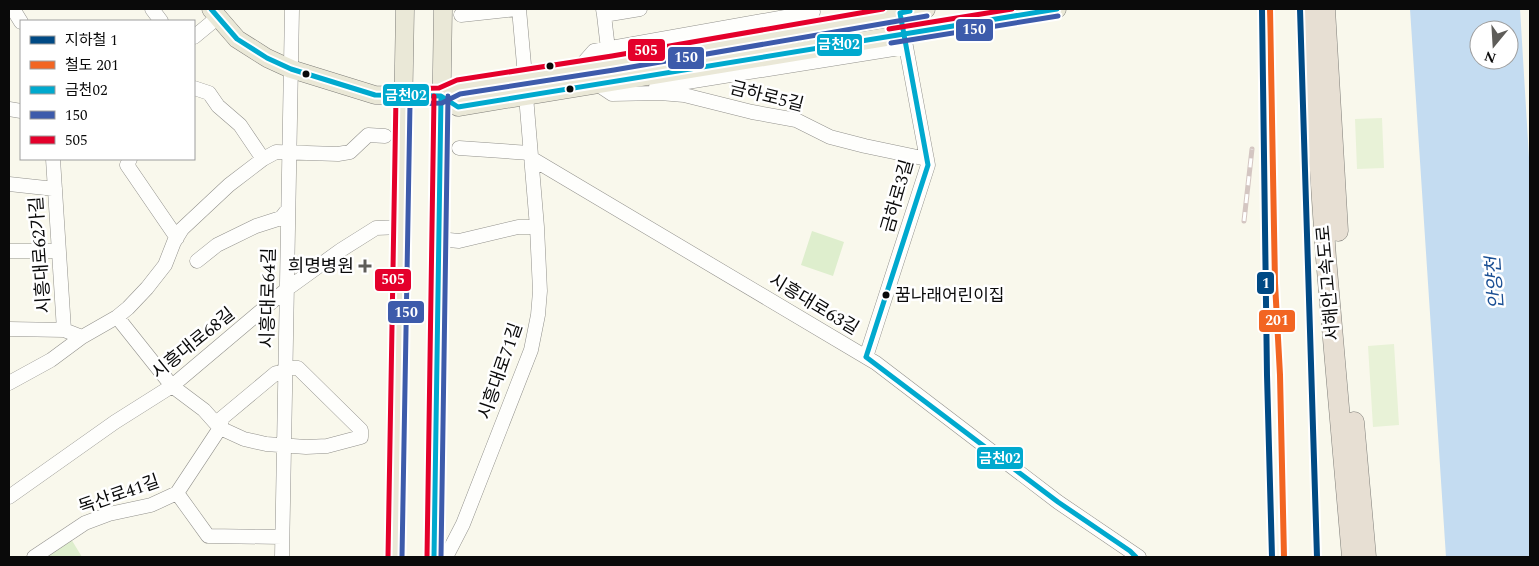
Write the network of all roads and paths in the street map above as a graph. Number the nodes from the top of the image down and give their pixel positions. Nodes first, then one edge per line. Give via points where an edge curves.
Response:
1 (13, 9) edge
2 (152, 9) edge
3 (292, 9) edge
4 (405, 9) edge
5 (443, 9) edge
6 (517, 9) edge
7 (640, 9) edge
8 (926, 9) edge
9 (1057, 9) edge
10 (1309, 9) edge
11 (1325, 9) edge
12 (899, 11) edge
13 (603, 12) edge
14 (813, 12) dead end
15 (214, 13) edge
16 (461, 14) dead end
17 (20, 20) edge
18 (160, 20) edge
19 (195, 36) edge
20 (905, 40) junction
21 (608, 49) junction
22 (579, 68) junction
23 (291, 69) junction
24 (525, 76) junction
25 (597, 84) junction
26 (195, 88) edge
27 (626, 92) junction
28 (403, 96) junction
29 (441, 96) junction
30 (526, 96) junction
31 (385, 136) dead end
32 (459, 148) dead end
33 (289, 152) junction
34 (530, 155) junction
35 (264, 159) junction
36 (927, 159) junction
37 (53, 160) edge
38 (130, 160) edge
39 (9, 184) edge
40 (55, 189) junction
41 (288, 209) junction
42 (401, 227) junction
43 (537, 227) junction
44 (177, 238) junction
45 (439, 239) junction
46 (9, 251) edge
47 (58, 251) junction
48 (197, 261) dead end
49 (287, 289) junction
50 (116, 317) junction
51 (9, 329) edge
52 (64, 330) junction
53 (82, 337) junction
54 (866, 357) junction
55 (285, 370) junction
56 (9, 383) edge
57 (172, 386) junction
58 (220, 428) junction
59 (284, 446) junction
60 (177, 493) junction
61 (9, 497) edge
62 (282, 537) junction
63 (1135, 555) edge
64 (34, 557) edge
65 (282, 557) edge
66 (395, 557) edge
67 (434, 557) edge
68 (446, 557) edge
69 (1352, 557) edge
70 (1366, 557) edge

1 - 17 street
2 - 18 street
3 - 23 street, 시흥대로64길
4 - 28 main road
5 - 29 main road
6 - 16 street
6 - 24 street
7 - 13 street
8 - 12 main road
9 - 20 main road
10 - 69 highway, 서해안고속도로 via 1326,258
11 - 70 highway, 서해안고속도로 via 1339,258
12 - 20 street, 금하로3길
12 - 22 main road
13 - 21 street
14 - 21 street
15 - 19 street
15 - 23 main road via 237,39
20 - 25 main road
20 - 27 street
20 - 36 street, 금하로3길
21 - 22 street via 594,51
22 - 24 main road
23 - 28 main road via 375,95
23 - 33 street, 시흥대로64길
24 - 29 main road via 458,87
25 - 27 street, 금하로5길 via 612,94
25 - 30 main road
26 - 35 street via 209,93 218,106 240,125
27 - 36 street, 금하로5길 via 684,95 796,120 830,137
28 - 29 main road
28 - 42 main road
29 - 30 main road via 458,107
29 - 45 main road
30 - 34 street
31 - 33 street via 368,135 350,152 338,154
32 - 34 street
33 - 35 street via 276,152
33 - 41 street, 시흥대로64길
34 - 43 street, 시흥대로71길
34 - 54 street, 시흥대로63길
35 - 44 street via 229,185
36 - 54 street, 금하로3길 via 928,165
37 - 40 street, 시흥대로62가길
38 - 44 street via 127,165
39 - 40 street
40 - 47 street, 시흥대로62가길
41 - 48 street via 281,218 217,245
41 - 49 street, 시흥대로64길
42 - 49 street, 시흥대로68길 via 376,228
42 - 66 main road
43 - 45 street via 518,227 459,241
43 - 68 street, 시흥대로71길 via 540,291 531,350 463,524
44 - 50 street via 164,265 147,288
45 - 67 main road
46 - 47 street
47 - 52 street, 시흥대로62가길
49 - 55 street, 시흥대로64길
49 - 57 street, 시흥대로68길
50 - 53 street
50 - 57 street
51 - 52 street
52 - 53 street, 시흥대로62가길
53 - 56 street
54 - 63 street, 시흥대로63길 via 1058,502
55 - 58 street, 독산로41길 via 276,373 222,418
55 - 59 street, 시흥대로64길
55 - 59 street via 298,368 361,430 361,437 327,446
57 - 58 street via 204,410
57 - 61 street, 시흥대로68길
58 - 59 street via 244,439
58 - 60 street, 독산로41길
59 - 62 street, 시흥대로64길
60 - 62 street via 208,536
60 - 64 street, 독산로41길 via 151,505 85,523
62 - 65 street, 시흥대로64길

